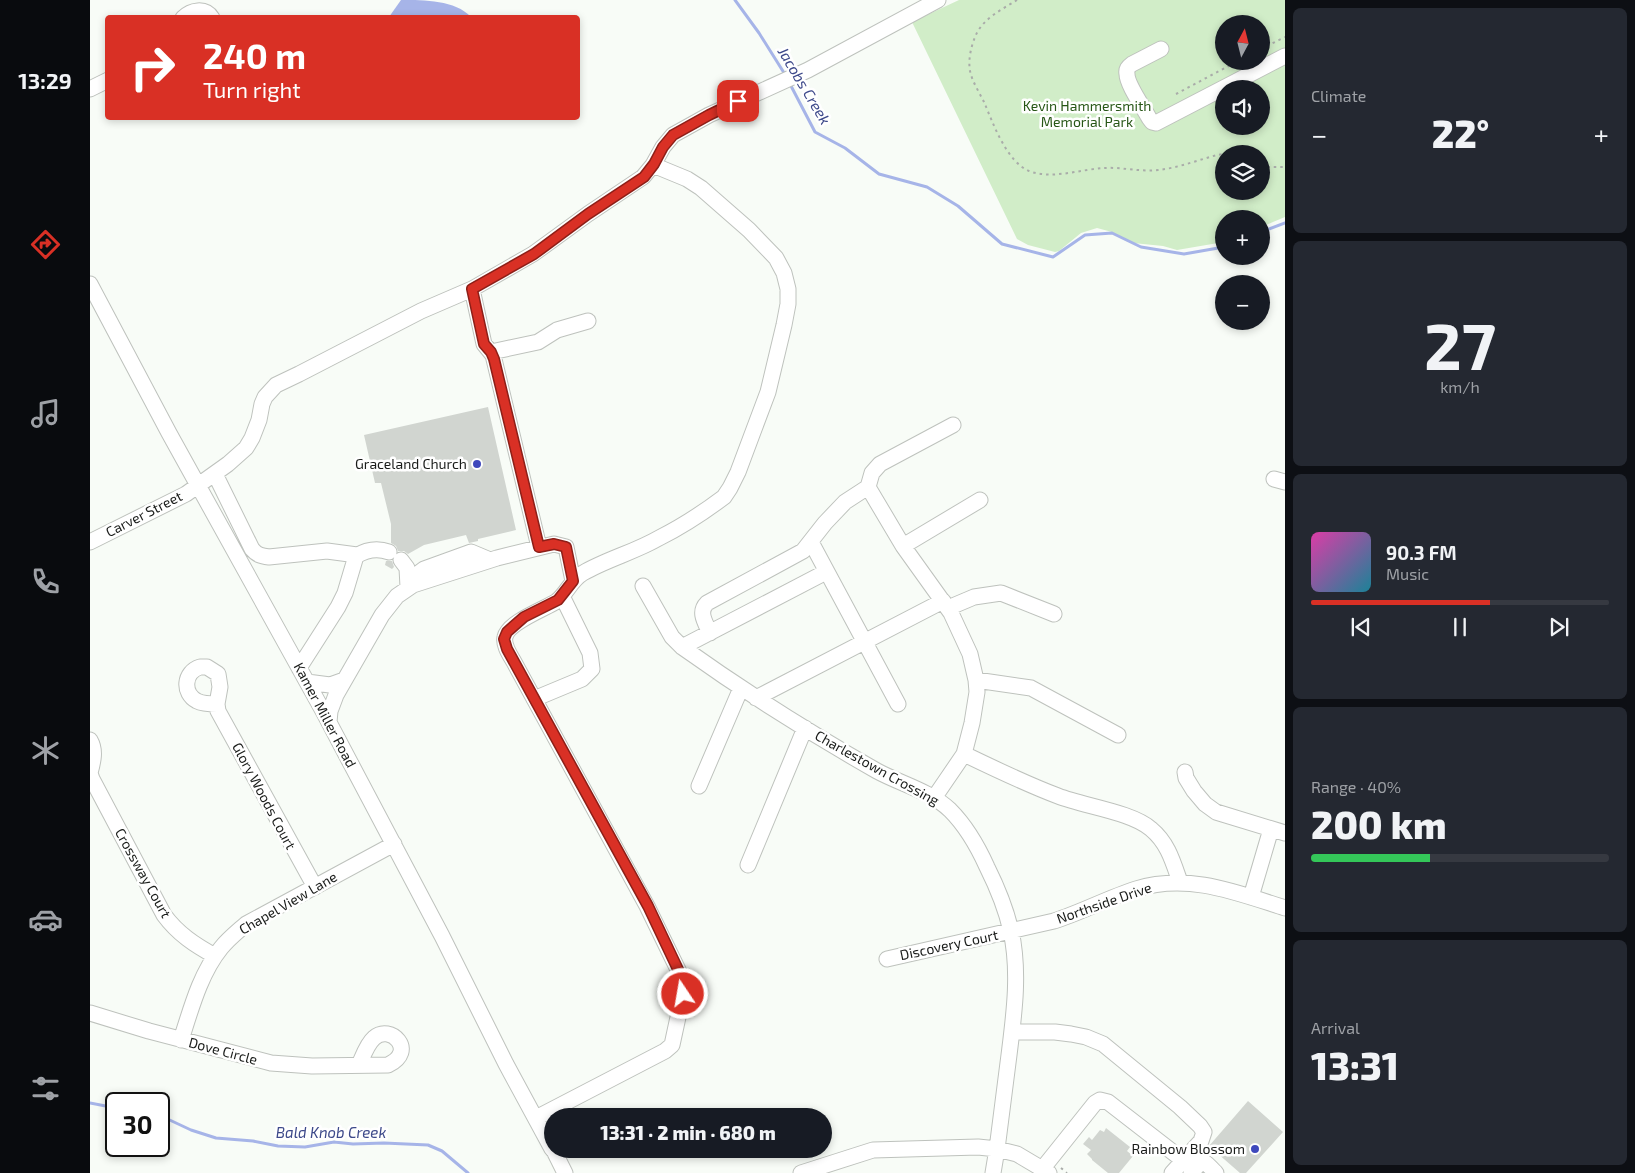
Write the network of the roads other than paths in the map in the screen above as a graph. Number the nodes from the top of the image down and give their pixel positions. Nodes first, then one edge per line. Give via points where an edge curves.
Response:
1 (938, 0) edge
2 (187, 15) edge
3 (210, 15) edge
4 (1161, 49) dead end
5 (1285, 56) edge
6 (105, 82) edge
7 (90, 89) edge
8 (654, 164) junction
9 (90, 284) edge
10 (472, 289) junction
11 (588, 321) dead end
12 (494, 359) junction
13 (953, 425) dead end
14 (215, 474) junction
15 (198, 486) junction
16 (868, 487) junction
17 (980, 500) dead end
18 (90, 542) edge
19 (811, 542) junction
20 (903, 546) junction
21 (539, 547) junction
22 (357, 555) junction
23 (826, 572) junction
24 (408, 584) junction
25 (643, 586) dead end
26 (567, 590) junction
27 (945, 605) junction
28 (1054, 614) dead end
29 (710, 633) junction
30 (864, 641) junction
31 (682, 647) junction
32 (300, 668) junction
33 (344, 680) junction
34 (976, 680) junction
35 (307, 682) junction
36 (741, 688) junction
37 (756, 698) junction
38 (534, 699) junction
39 (217, 704) dead end
40 (898, 704) dead end
41 (329, 722) junction
42 (806, 728) junction
43 (1118, 735) dead end
44 (90, 740) edge
45 (964, 754) junction
46 (1185, 772) dead end
47 (90, 773) edge
48 (699, 786) dead end
49 (934, 798) junction
50 (1278, 831) edge
51 (394, 844) junction
52 (748, 865) dead end
53 (1180, 882) junction
54 (315, 887) junction
55 (1251, 897) junction
56 (1285, 908) edge
57 (1011, 932) junction
58 (215, 956) junction
59 (888, 959) dead end
60 (90, 1013) edge
61 (1012, 1032) junction
62 (181, 1040) junction
63 (359, 1065) dead end
64 (536, 1118) junction
65 (544, 1133) edge
66 (996, 1149) junction
67 (558, 1158) edge
68 (1184, 1159) junction
69 (1202, 1161) junction
70 (1051, 1170) edge
71 (565, 1173) edge
72 (801, 1173) edge
73 (993, 1173) edge
74 (1172, 1173) edge
75 (1191, 1173) edge
76 (1216, 1173) edge

1 - 8 street, Carver Street via 874,36 673,135
2 - 3 street via 198,11
4 - 5 street via 1132,64 1126,71 1149,118 1156,123
6 - 7 street
8 - 10 street, Carver Street via 644,177 534,254
8 - 26 street via 701,188 776,258 788,289 784,325 768,392 738,472 724,497 659,539 581,574
9 - 15 street, Kamer Miller Road
10 - 12 street via 484,344
10 - 14 street, Carver Street via 421,311 276,385 265,398 256,429 246,448
11 - 12 street via 557,330 538,342
12 - 21 street
13 - 16 street via 880,464 872,473
14 - 15 street, Carver Street
14 - 22 street via 252,549 261,556 327,551
15 - 18 street, Carver Street
15 - 32 street, Kamer Miller Road
16 - 19 street via 845,502
16 - 20 street
17 - 20 street
19 - 23 street
19 - 29 street via 803,551 707,602 702,612
20 - 27 street
21 - 24 street
21 - 26 street via 554,544 566,547
22 - 24 street via 373,550 395,556 407,568
22 - 32 street via 338,607
23 - 29 street
23 - 30 street
24 - 33 street via 382,615
25 - 31 street, Charlestown Crossing via 672,637
26 - 38 street via 553,603 524,617 504,639
26 - 38 street via 590,653 592,669 575,682
27 - 28 street via 974,596 1001,593
27 - 30 street
27 - 34 street via 970,654
29 - 31 street
30 - 37 street
30 - 40 street
31 - 36 street, Charlestown Crossing
32 - 35 street, Kamer Miller Road
33 - 35 street via 330,685
33 - 41 street via 330,711
34 - 43 street via 1031,688
34 - 45 street via 976,699
35 - 41 street, Kamer Miller Road
36 - 37 street, Charlestown Crossing
36 - 48 street
37 - 42 street, Charlestown Crossing
38 - 64 street via 648,906 683,980 672,1046
39 - 54 street, Glory Woods Court
41 - 51 street, Kamer Miller Road
42 - 49 street, Charlestown Crossing via 879,772
42 - 52 street
44 - 47 street, Crossway Court via 94,753
45 - 49 street
45 - 53 street via 1059,797 1137,820 1161,838
46 - 50 street via 1194,791 1216,812
47 - 58 street, Crossway Court via 164,915 178,932
49 - 57 street, Charlestown Crossing via 949,809 970,837 995,885
50 - 55 street
51 - 54 street, Chapel View Lane
51 - 64 street, Kamer Miller Road
53 - 55 street, Northside Drive via 1212,886
53 - 57 street, Northside Drive via 1135,889 1073,915
54 - 58 street, Chapel View Lane via 246,924
55 - 56 street, Northside Drive
57 - 59 street, Discovery Court
57 - 61 street, Charlestown Crossing via 1015,978
58 - 62 street, Chapel View Lane via 206,971
60 - 62 street, Dove Circle
61 - 66 street, Charlestown Crossing
61 - 68 street via 1055,1032 1086,1037 1103,1044 1200,1126 1203,1137
62 - 63 street, Dove Circle via 278,1064
64 - 65 street, Kamer Miller Road
66 - 70 street via 1017,1154
66 - 72 street via 873,1150
66 - 73 street, Charlestown Crossing
67 - 71 street, Kamer Miller Road
68 - 69 street
68 - 70 street via 1108,1102 1100,1100
68 - 74 street
69 - 75 street
69 - 76 street

